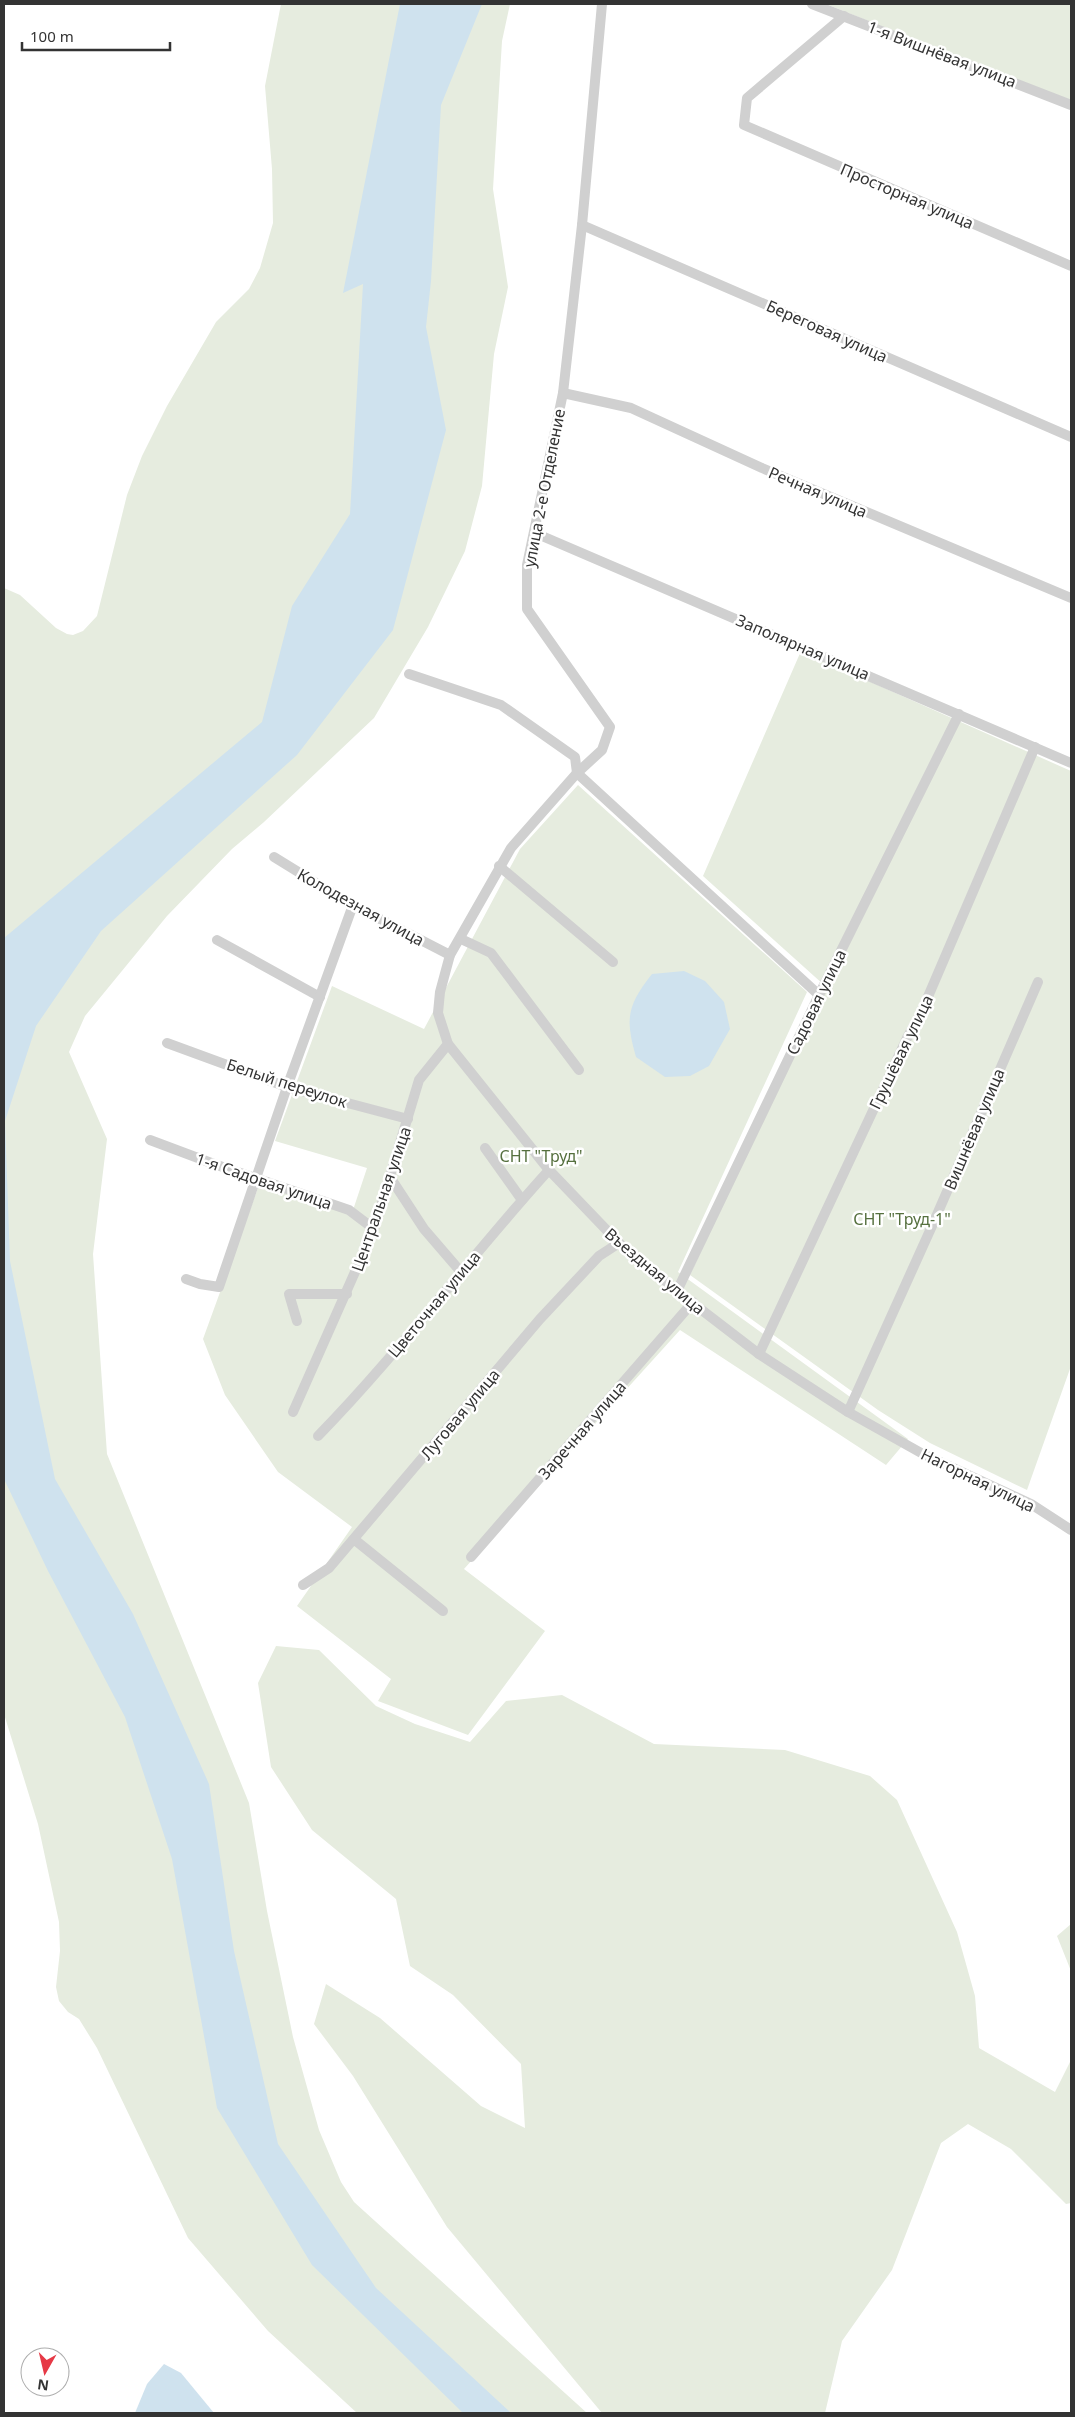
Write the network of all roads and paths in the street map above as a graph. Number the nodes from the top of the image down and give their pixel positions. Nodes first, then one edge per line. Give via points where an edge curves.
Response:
1 (602, 4) edge
2 (812, 4) edge
3 (844, 16) junction
4 (1071, 104) edge
5 (582, 225) junction
6 (1071, 266) edge
7 (563, 393) junction
8 (1071, 437) edge
9 (535, 533) junction
10 (1071, 598) edge
11 (409, 674) dead end
12 (959, 714) junction
13 (1035, 747) junction
14 (1071, 763) edge
15 (577, 773) junction
16 (274, 857) dead end
17 (499, 866) junction
18 (353, 905) junction
19 (461, 939) junction
20 (217, 940) dead end
21 (450, 955) junction
22 (613, 962) dead end
23 (1038, 982) dead end
24 (819, 995) junction
25 (320, 997) junction
26 (167, 1043) dead end
27 (448, 1044) junction
28 (579, 1070) dead end
29 (287, 1087) junction
30 (408, 1119) junction
31 (150, 1140) dead end
32 (485, 1148) dead end
33 (548, 1170) junction
34 (390, 1177) junction
35 (256, 1178) junction
36 (522, 1200) junction
37 (374, 1229) junction
38 (619, 1244) junction
39 (461, 1272) junction
40 (186, 1279) dead end
41 (677, 1291) junction
42 (347, 1294) junction
43 (693, 1302) junction
44 (297, 1321) dead end
45 (759, 1354) junction
46 (293, 1412) dead end
47 (848, 1412) junction
48 (884, 1432) joint
49 (318, 1436) dead end
50 (1071, 1530) edge
51 (356, 1540) junction
52 (471, 1557) dead end
53 (303, 1585) dead end
54 (443, 1611) dead end

1 - 5 street, улица 2-е Отделение
2 - 3 street, 1-я Вишнёвая улица
3 - 4 street, 1-я Вишнёвая улица
3 - 6 street, Просторная улица via 746,98 744,126
5 - 7 street, улица 2-е Отделение
5 - 8 street, Береговая улица
7 - 9 street, улица 2-е Отделение
7 - 10 street, Речная улица via 630,408 771,472
9 - 12 street, Заполярная улица
9 - 15 street, улица 2-е Отделение via 527,565 527,608 610,727 602,750
11 - 15 street via 501,705 575,757
12 - 13 street, Заполярная улица
12 - 24 street, Садовая улица
13 - 14 street, Заполярная улица
13 - 45 street, Грушёвая улица via 921,1013
15 - 17 street, улица 2-е Отделение
15 - 24 street
16 - 18 street, Колодезная улица
17 - 19 street, улица 2-е Отделение
17 - 22 street
18 - 21 street, Колодезная улица
18 - 25 street
19 - 21 street, улица 2-е Отделение
19 - 28 street via 491,953
20 - 25 street
21 - 27 street, Въездная улица via 438,1013
23 - 47 street, Вишнёвая улица
24 - 41 street, Садовая улица
25 - 29 street
26 - 29 street, Белый переулок
27 - 30 street, Центральная улица via 419,1080
27 - 33 street, Въездная улица
29 - 30 street, Белый переулок
29 - 35 street
30 - 34 street, Центральная улица
31 - 35 street, 1-я Садовая улица
32 - 36 street
33 - 36 street, Цветочная улица
33 - 38 street, Въездная улица
34 - 37 street, Центральная улица
34 - 39 street via 424,1229
35 - 37 street, 1-я Садовая улица via 349,1210
35 - 40 street via 219,1287
36 - 39 street, Цветочная улица
37 - 42 street, Центральная улица
38 - 41 street, Въездная улица
38 - 51 street, Луговая улица via 600,1256 540,1319
39 - 49 street, Цветочная улица via 360,1393
41 - 43 street, Въездная улица
42 - 44 street via 289,1294
42 - 46 street, Центральная улица
43 - 45 street, Въездная улица
43 - 52 street, Заречная улица
45 - 47 street, Въездная улица
47 - 48 street, Въездная улица
48 - 50 street, Нагорная улица via 923,1454 1031,1504
51 - 53 street, Луговая улица via 330,1568
51 - 54 street

